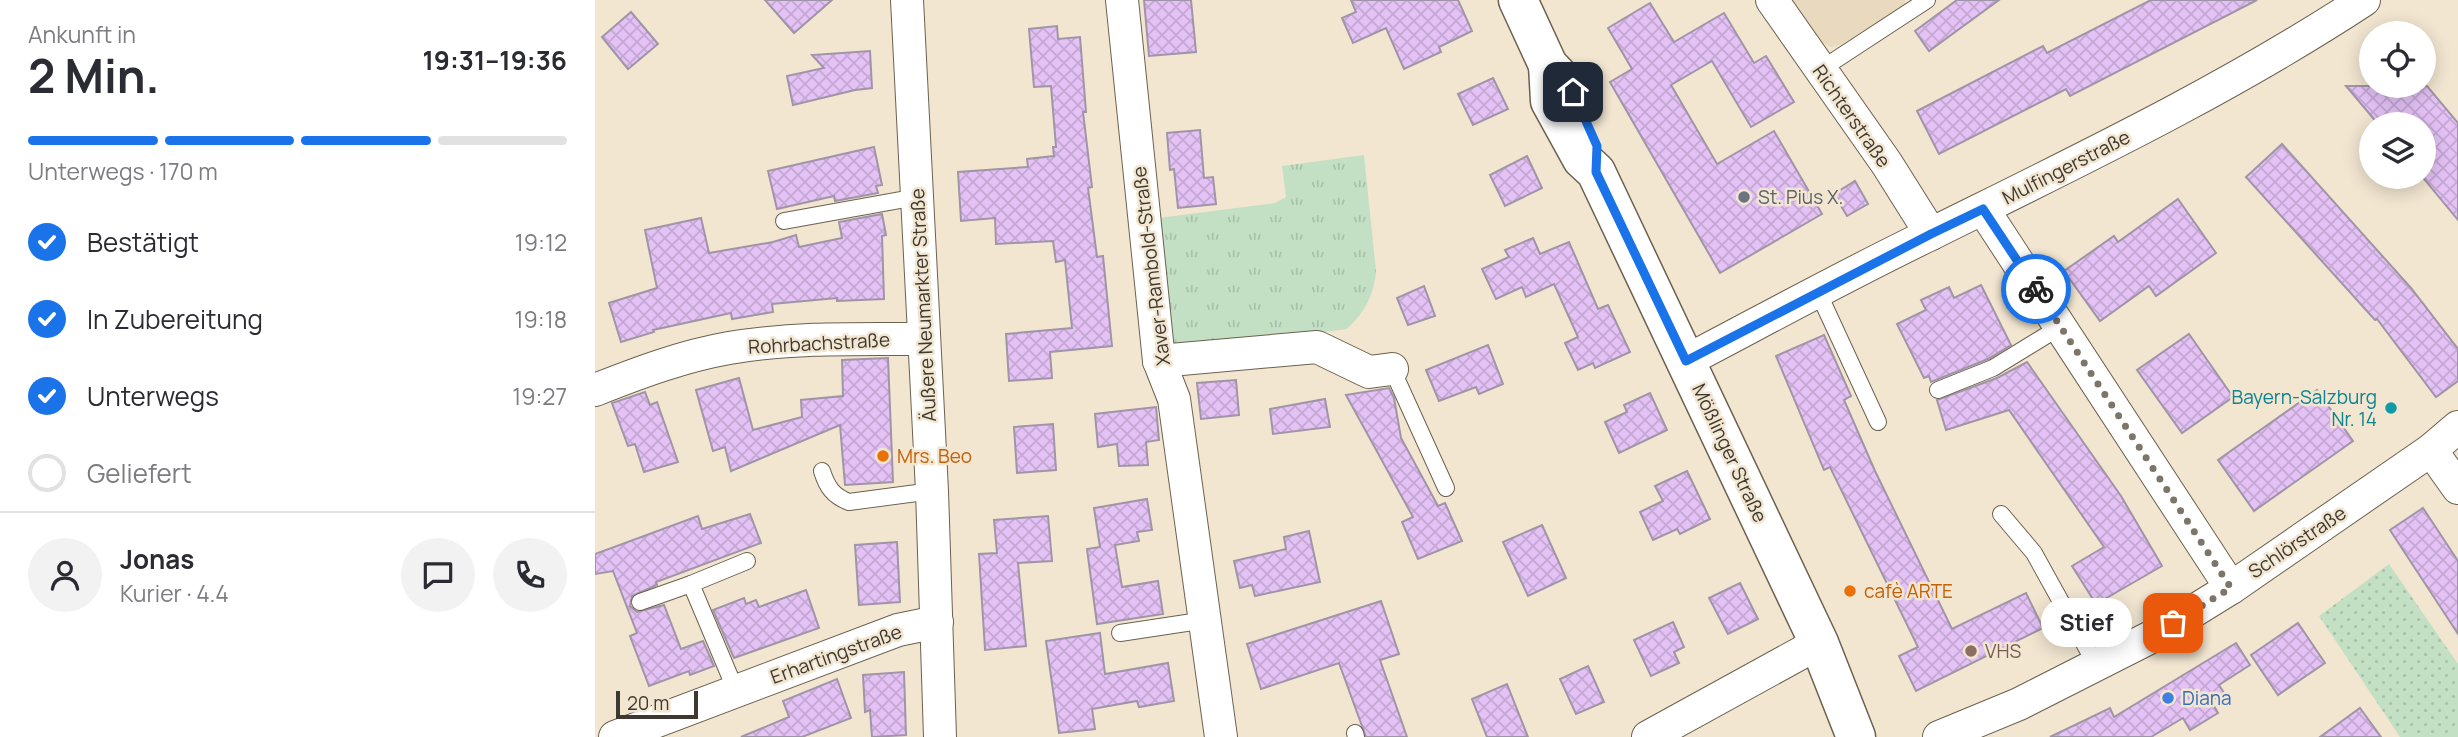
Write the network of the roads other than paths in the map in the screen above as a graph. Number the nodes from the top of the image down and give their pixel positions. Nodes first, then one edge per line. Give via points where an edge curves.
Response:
1 (907, 0) edge
2 (1122, 0) edge
3 (1518, 0) edge
4 (1772, 0) edge
5 (1927, 0) edge
6 (2364, 0) edge
7 (1820, 70) junction
8 (917, 197) junction
9 (1983, 209) junction
10 (784, 221) dead end
11 (1931, 234) junction
12 (1818, 292) junction
13 (2060, 327) junction
14 (924, 339) junction
15 (1159, 360) junction
16 (1686, 361) junction
17 (1392, 369) joint
18 (595, 390) edge
19 (1938, 390) dead end
20 (1878, 422) dead end
21 (2458, 427) edge
22 (2431, 450) junction
23 (822, 471) dead end
24 (1445, 488) dead end
25 (2458, 488) edge
26 (932, 491) junction
27 (2001, 514) dead end
28 (747, 561) dead end
29 (691, 584) junction
30 (2231, 588) junction
31 (640, 602) dead end
32 (1206, 620) junction
33 (937, 622) junction
34 (1120, 633) dead end
35 (1819, 643) junction
36 (2096, 665) junction
37 (736, 691) junction
38 (615, 737) edge
39 (940, 737) edge
40 (1221, 737) edge
41 (1648, 737) edge
42 (1856, 737) edge
43 (1939, 737) edge

1 - 8 street, Äußere Neumarkter Straße
2 - 15 street, Xaver-Rambold-Straße
3 - 16 street, Mößlinger Straße via 1548,65 1550,101 1582,159 1596,172
4 - 7 street, Richterstraße
5 - 7 lane
6 - 9 street, Mulfingerstraße via 2167,115
7 - 11 street, Richterstraße
8 - 10 lane
8 - 14 street, Äußere Neumarkter Straße
9 - 11 street, Mulfingerstraße
9 - 13 street
11 - 12 street, Mulfingerstraße
12 - 16 street, Mulfingerstraße
12 - 20 lane
13 - 19 lane via 1993,368
13 - 30 street
14 - 18 street, Rohrbachstraße via 820,339 728,348
14 - 26 street, Äußere Neumarkter Straße
15 - 17 street via 1317,347 1369,372
15 - 32 street, Xaver-Rambold-Straße via 1174,399
16 - 35 street, Mößlinger Straße
17 - 24 lane
21 - 22 street, Schlörstraße
22 - 25 street
22 - 30 street, Schlörstraße
23 - 26 lane via 836,497 849,502
26 - 33 street, Äußere Neumarkter Straße
27 - 36 lane via 2034,554
28 - 29 lane
29 - 31 lane
29 - 37 lane
30 - 36 street, Schlörstraße
32 - 34 lane
32 - 40 street, Xaver-Rambold-Straße
33 - 37 street, Erhartingstraße via 898,630
33 - 39 street, Äußere Neumarkter Straße
35 - 41 street
35 - 42 street, Mößlinger Straße
36 - 43 street, Schlörstraße
37 - 38 street, Erhartingstraße

